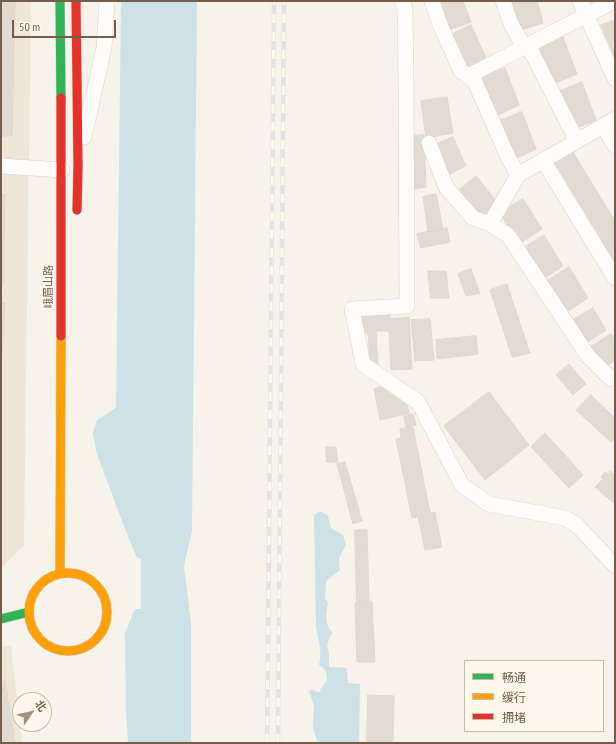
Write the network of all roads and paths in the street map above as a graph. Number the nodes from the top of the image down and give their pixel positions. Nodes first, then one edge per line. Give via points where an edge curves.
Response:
1 (60, 1) edge
2 (76, 1) edge
3 (107, 1) edge
4 (402, 1) edge
5 (432, 1) edge
6 (503, 1) edge
7 (580, 1) edge
8 (614, 1) edge
9 (586, 15) junction
10 (526, 46) junction
11 (468, 76) junction
12 (615, 79) edge
13 (609, 123) edge
14 (577, 141) junction
15 (429, 144) dead end
16 (615, 146) edge
17 (543, 160) junction
18 (78, 165) junction
19 (1, 166) edge
20 (62, 170) junction
21 (518, 175) junction
22 (76, 221) dead end
23 (490, 224) junction
24 (615, 278) edge
25 (611, 379) dead end
26 (615, 566) edge
27 (60, 574) junction
28 (29, 612) junction
29 (1, 619) edge

1 - 20 street, 峨眉山路
2 - 18 street
3 - 18 street via 104,48
4 - 26 street via 405,9 406,75 406,306 352,309 363,364 418,402 462,485 489,504 565,518 578,526
5 - 11 street via 461,70
6 - 10 street via 511,24
7 - 9 street
8 - 9 street
9 - 10 street
9 - 12 street
10 - 11 street
10 - 14 street
11 - 21 street via 474,80
13 - 14 street
13 - 16 street
14 - 17 street
15 - 23 street via 446,188 473,218
17 - 21 street
17 - 24 street
18 - 22 street
19 - 20 street
20 - 27 street, 峨眉山路
21 - 23 street
23 - 25 street via 508,234 588,356
27 - 28 street via 47,579 37,588 31,599
27 - 28 street via 73,570 97,586 104,597 107,609 102,633 83,649 71,652 58,650 38,637 31,625
28 - 29 street

